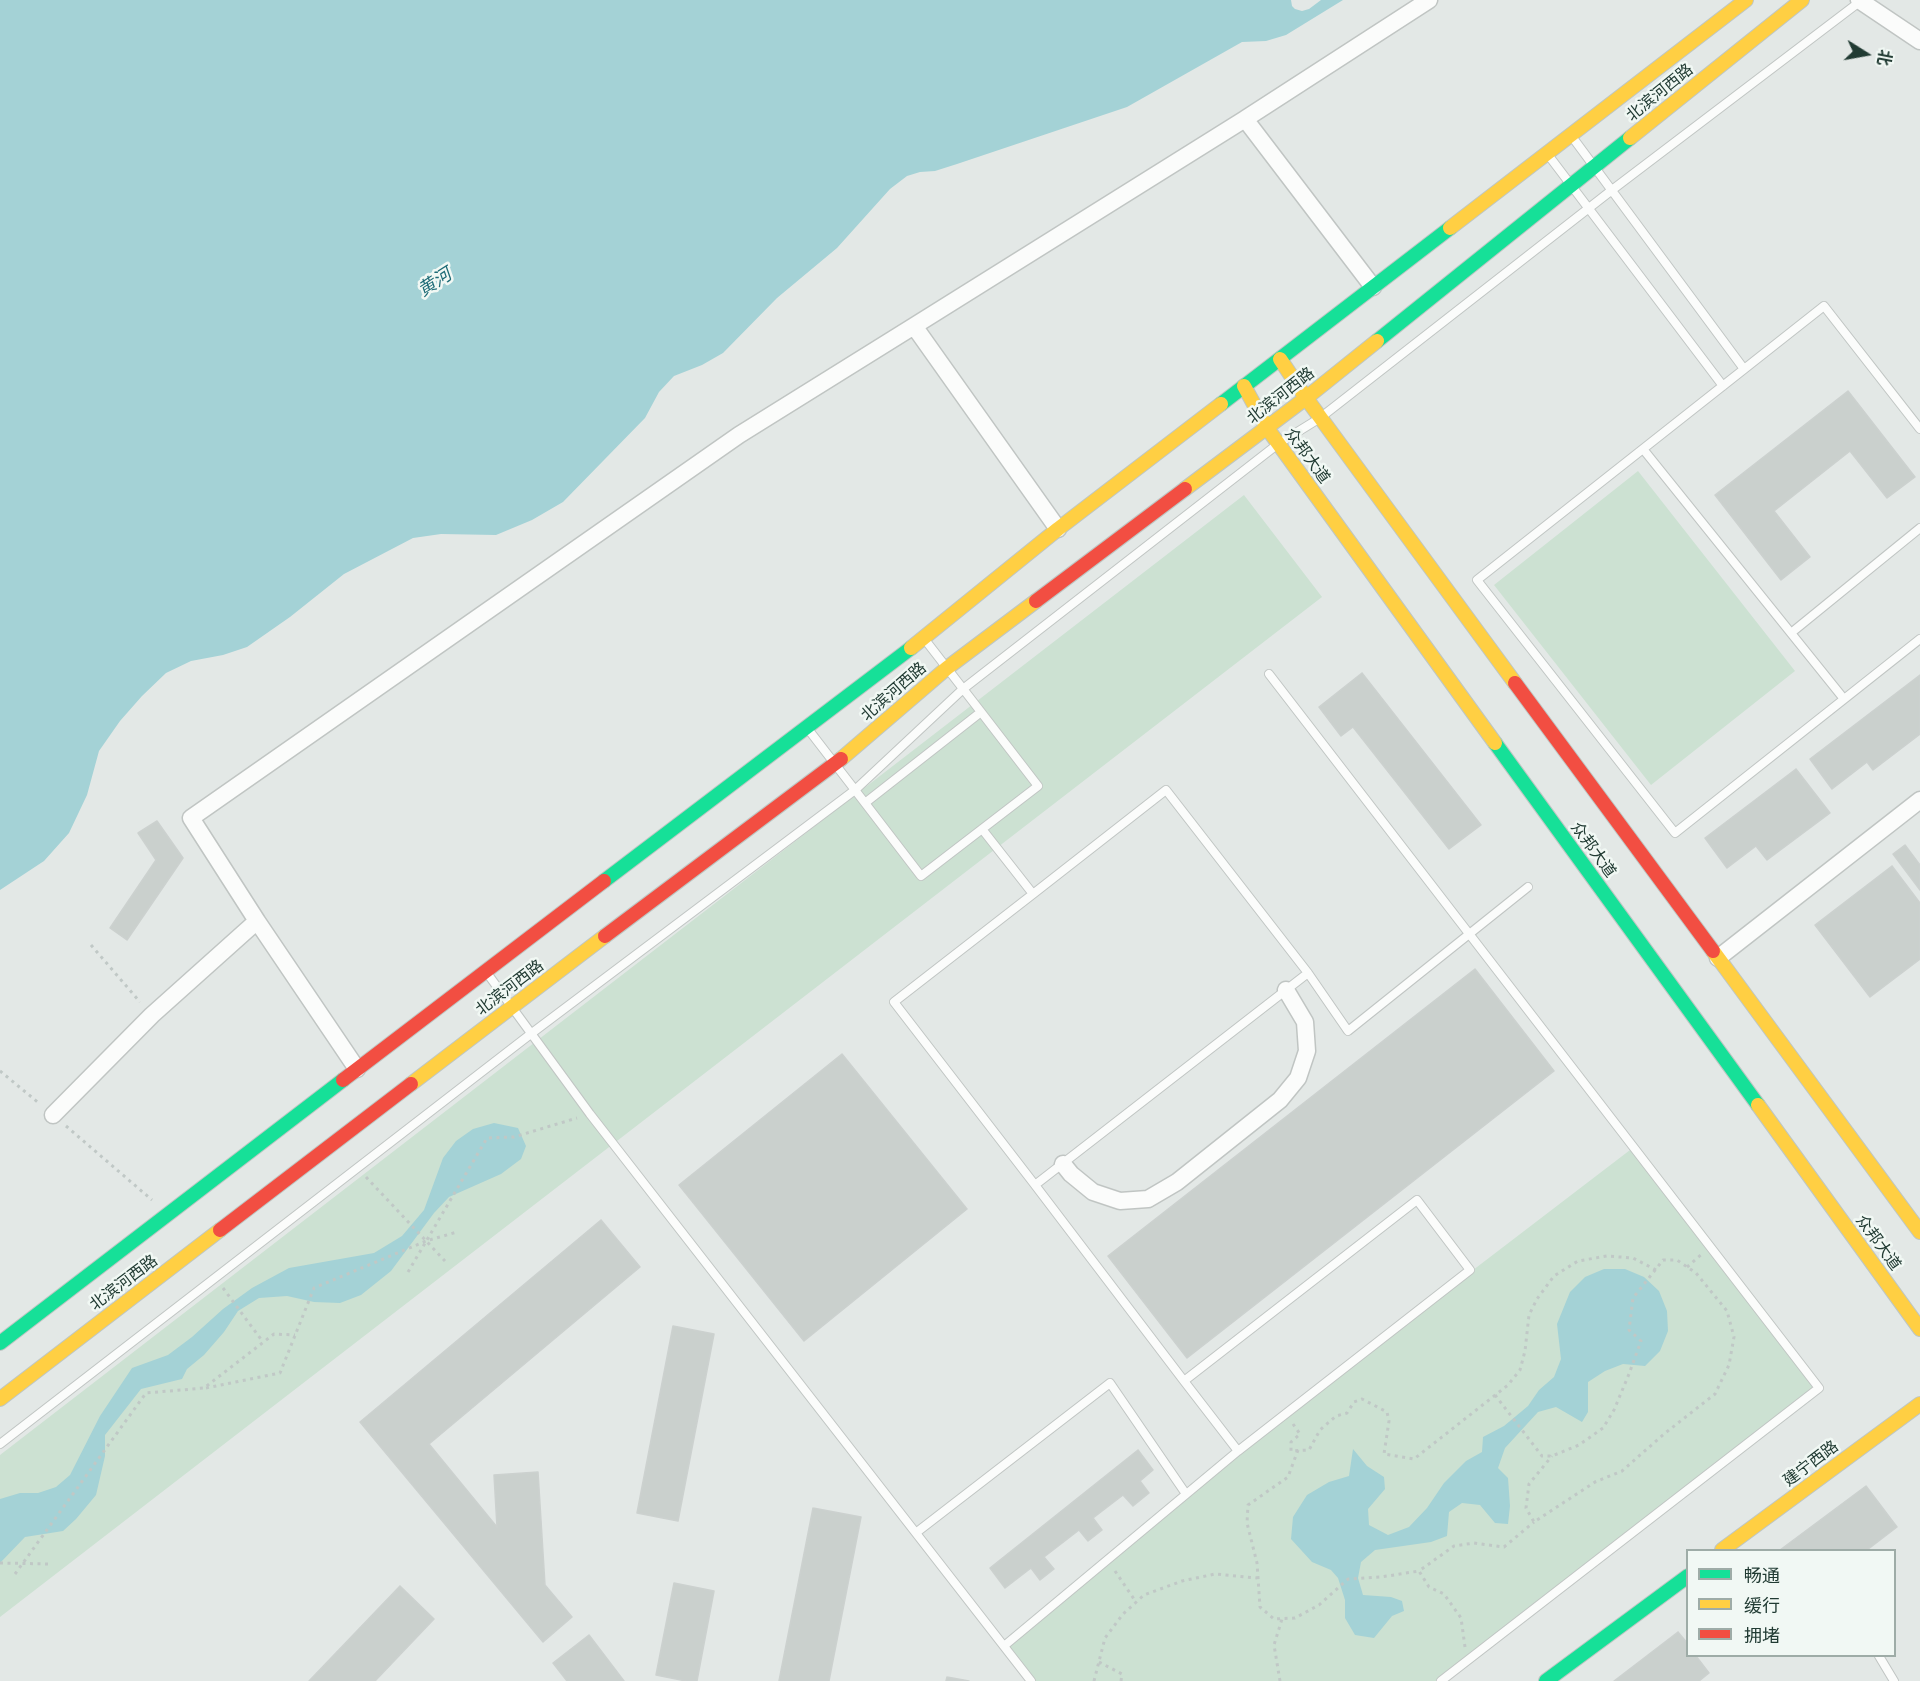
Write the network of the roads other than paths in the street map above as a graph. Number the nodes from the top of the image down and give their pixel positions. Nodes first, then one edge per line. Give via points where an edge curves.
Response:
1 (1429, 0) edge
2 (1746, 0) edge
3 (1802, 0) edge
4 (1861, 0) edge
5 (1920, 41) edge
6 (1245, 120) junction
7 (1571, 135) junction
8 (1547, 153) junction
9 (1594, 166) junction
10 (1571, 185) junction
11 (1612, 190) junction
12 (1589, 208) junction
13 (1373, 287) junction
14 (914, 326) junction
15 (1280, 358) junction
16 (1744, 369) junction
17 (1244, 386) junction
18 (1723, 386) junction
19 (1306, 398) junction
20 (1320, 417) junction
21 (1267, 428) junction
22 (1920, 429) edge
23 (1278, 444) junction
24 (1643, 449) junction
25 (1920, 528) edge
26 (1058, 529) junction
27 (1791, 633) junction
28 (924, 638) junction
29 (1920, 639) edge
30 (947, 668) junction
31 (1269, 674) dead end
32 (963, 689) junction
33 (1844, 699) junction
34 (981, 712) junction
35 (807, 728) junction
36 (835, 764) junction
37 (855, 790) junction
38 (1920, 800) edge
39 (865, 803) junction
40 (982, 829) junction
41 (1528, 887) dead end
42 (1033, 894) junction
43 (257, 921) junction
44 (1470, 934) junction
45 (1718, 958) junction
46 (485, 970) junction
47 (1308, 973) junction
48 (1286, 990) junction
49 (512, 1006) junction
50 (532, 1033) junction
51 (357, 1068) junction
52 (53, 1115) road end
53 (1063, 1164) junction
54 (1035, 1185) junction
55 (1920, 1232) edge
56 (1920, 1329) edge
57 (0, 1343) edge
58 (1184, 1381) junction
59 (0, 1399) edge
60 (1920, 1404) edge
61 (0, 1444) edge
62 (1238, 1451) junction
63 (1186, 1494) junction
64 (916, 1532) junction
65 (1725, 1549) edge
66 (1686, 1577) edge
67 (1004, 1646) junction
68 (1880, 1657) edge
69 (1031, 1681) edge
70 (1441, 1681) edge
71 (1546, 1681) edge
72 (1894, 1681) edge

1 - 6 street
2 - 7 main road, 北滨河西路
3 - 9 main road, 北滨河西路
4 - 5 street
4 - 11 lane
6 - 13 street
6 - 14 street
7 - 8 main road, 北滨河西路
7 - 9 lane
8 - 10 lane
8 - 13 main road, 北滨河西路
9 - 10 main road, 北滨河西路
9 - 11 lane
10 - 12 lane
10 - 19 main road, 北滨河西路
11 - 12 lane
11 - 16 lane
12 - 18 lane
12 - 20 lane
13 - 15 main road, 北滨河西路
14 - 26 street
14 - 43 street via 739,435 191,818
15 - 17 main road, 北滨河西路
15 - 19 main road, 众邦大道
16 - 18 lane
16 - 22 lane via 1824,306
17 - 21 main road, 众邦大道
17 - 26 main road, 北滨河西路
18 - 24 lane
19 - 20 main road, 众邦大道
19 - 21 main road, 北滨河西路
20 - 23 lane
20 - 45 main road, 众邦大道
21 - 23 main road, 众邦大道
21 - 30 main road, 北滨河西路
23 - 32 lane
23 - 56 main road, 众邦大道
24 - 27 lane
24 - 33 lane via 1477,580 1675,833
25 - 27 lane
26 - 28 main road, 北滨河西路
27 - 33 lane
28 - 30 lane
28 - 35 main road, 北滨河西路
29 - 33 lane
30 - 32 lane
30 - 36 main road, 北滨河西路
31 - 44 lane
32 - 34 lane
32 - 37 lane
34 - 39 lane
34 - 40 lane via 1038,786
35 - 36 lane
35 - 46 main road, 北滨河西路
36 - 37 lane
36 - 49 main road, 北滨河西路
37 - 39 lane
37 - 50 lane
38 - 45 street
39 - 40 lane via 921,876
40 - 42 lane
41 - 44 lane
42 - 47 lane via 1166,790
42 - 54 lane via 894,1002
43 - 51 street
43 - 52 street via 152,1014
44 - 47 lane via 1348,1031
44 - 70 lane via 1819,1388
45 - 55 main road, 众邦大道
46 - 49 lane
46 - 51 main road, 北滨河西路
47 - 48 lane
48 - 53 lane
48 - 53 street via 1305,1022 1307,1051 1298,1078 1280,1100 1177,1182 1148,1199 1120,1201 1093,1192
49 - 50 lane
49 - 59 main road, 北滨河西路
50 - 61 lane
50 - 64 lane via 590,1114
51 - 57 main road, 北滨河西路
53 - 54 lane
54 - 58 lane
58 - 62 lane
58 - 62 lane via 1417,1200 1470,1270
60 - 65 main road, 建宁西路
62 - 63 lane
63 - 64 lane via 1110,1383
63 - 67 lane
64 - 67 lane
66 - 71 main road
67 - 69 lane
68 - 72 lane

